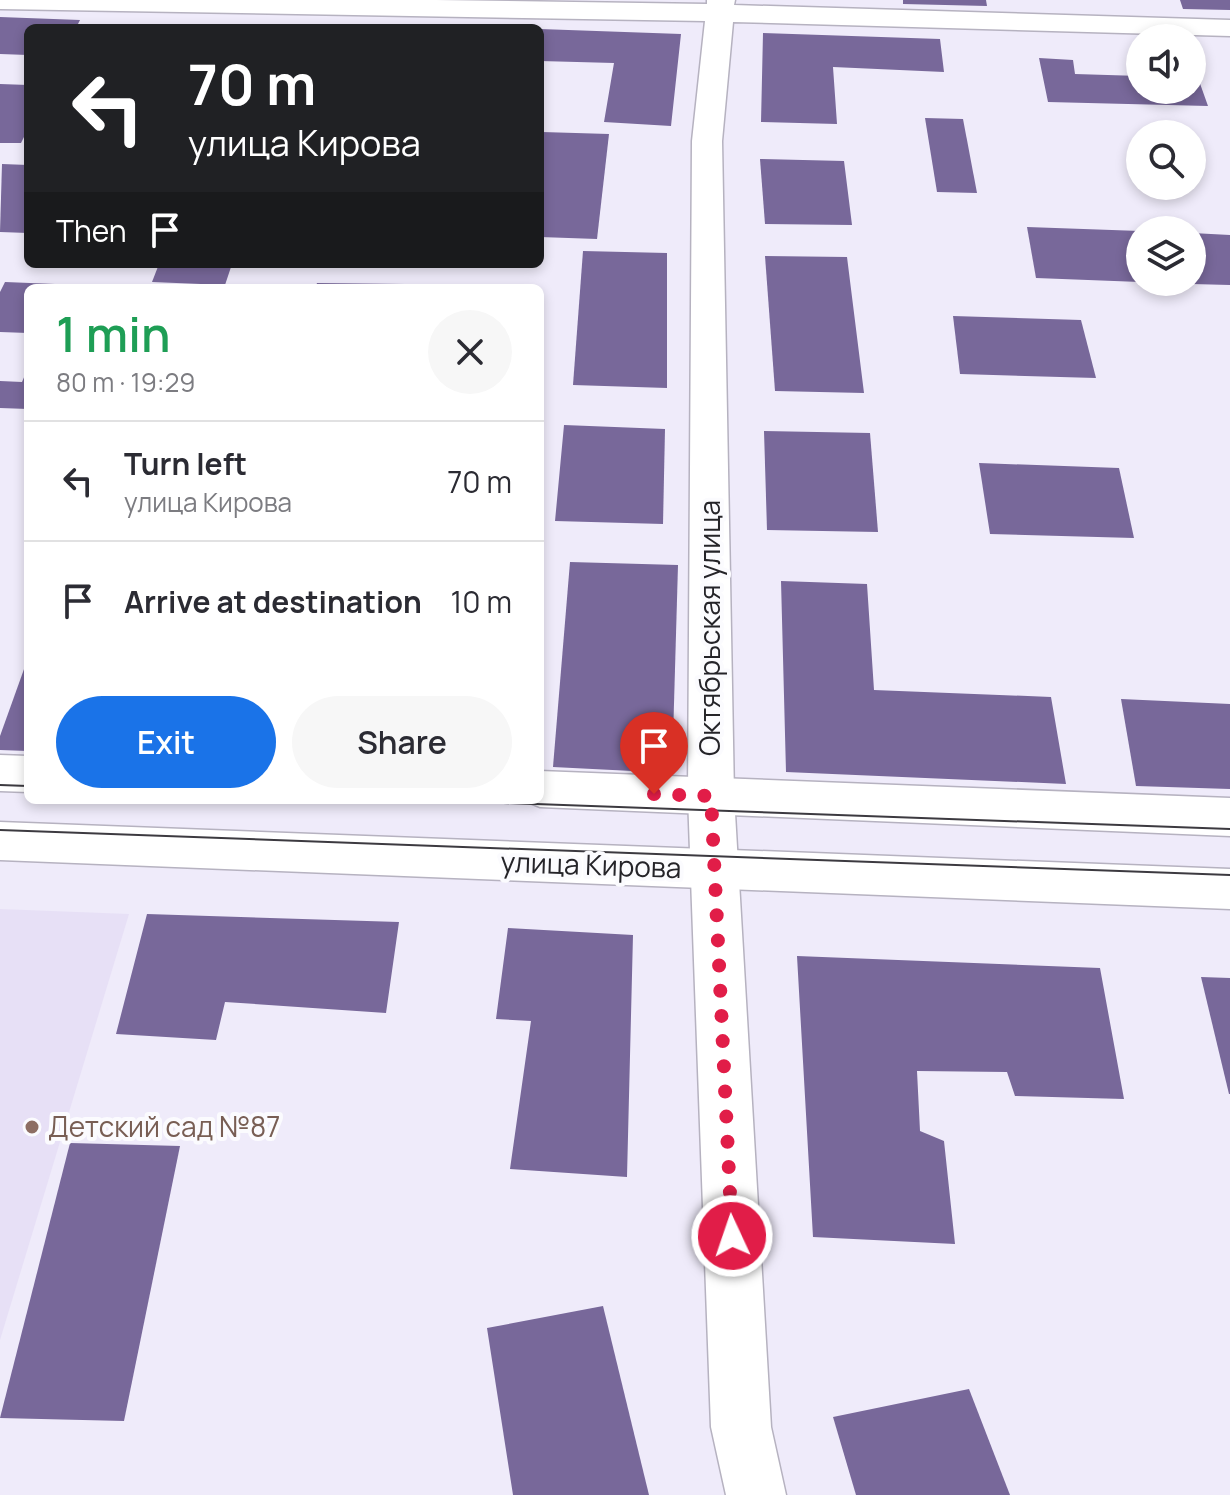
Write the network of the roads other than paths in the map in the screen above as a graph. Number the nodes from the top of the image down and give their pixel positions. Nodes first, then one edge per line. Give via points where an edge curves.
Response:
1 (0, 1) edge
2 (721, 7) edge
3 (1230, 28) edge
4 (0, 773) edge
5 (24, 774) edge
6 (544, 789) edge
7 (711, 796) junction
8 (1230, 817) edge
9 (0, 841) edge
10 (715, 870) junction
11 (1230, 889) edge
12 (756, 1495) edge

1 - 2 street
2 - 3 street
2 - 7 street, Октябрьская улица via 707,141
4 - 5 street
6 - 7 street
7 - 8 street
7 - 10 street, Октябрьская улица
9 - 10 street, улица Кирова
10 - 11 street, улица Кирова
10 - 12 street, Октябрьская улица via 741,1427

